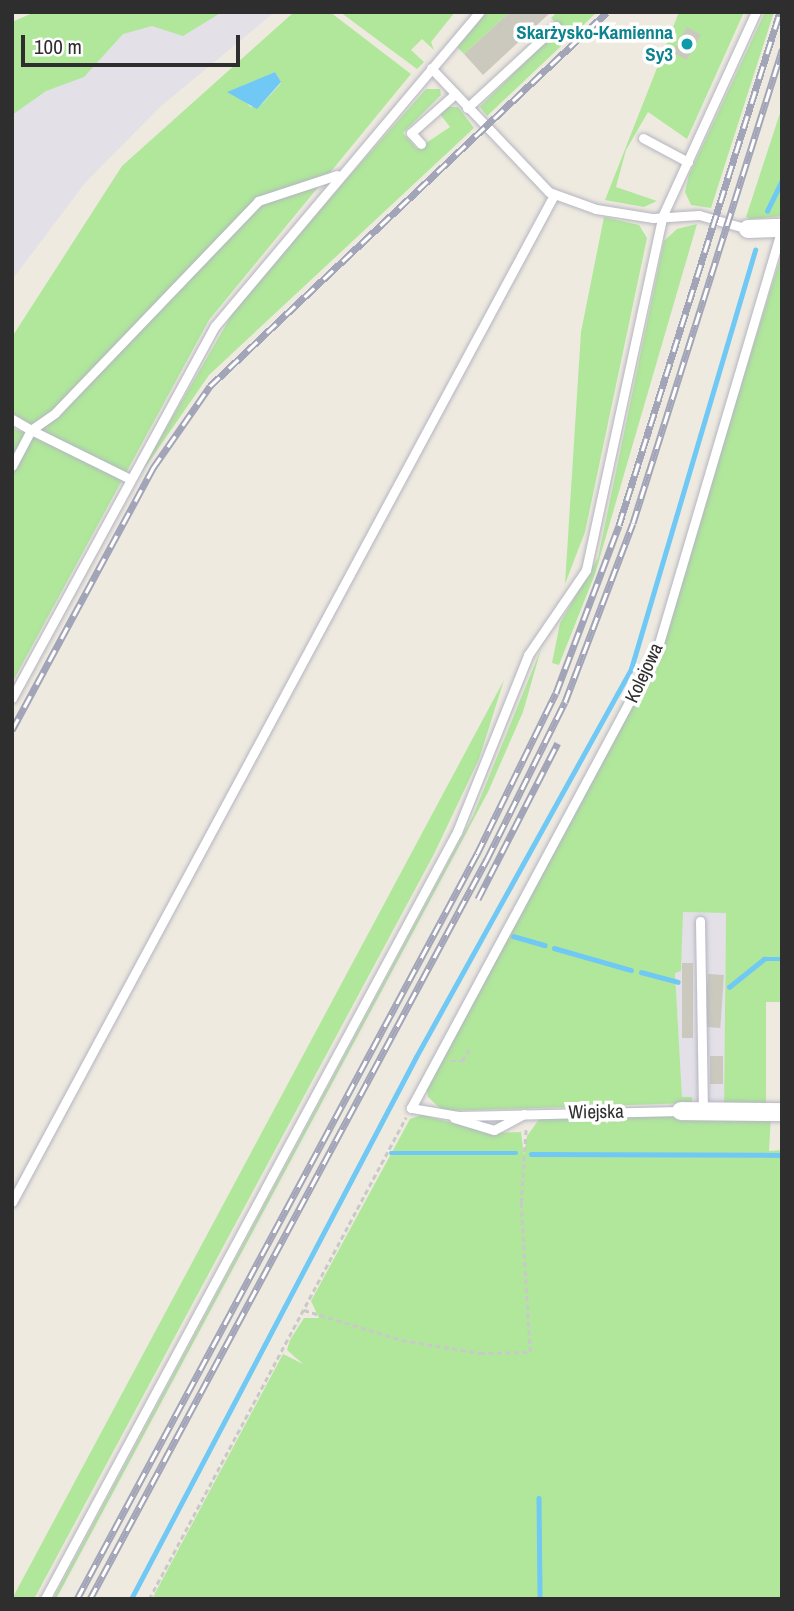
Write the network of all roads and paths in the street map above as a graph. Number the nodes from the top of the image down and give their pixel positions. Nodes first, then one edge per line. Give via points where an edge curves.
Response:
1 (479, 12) edge
2 (756, 12) edge
3 (556, 26) dead end
4 (431, 68) junction
5 (455, 94) junction
6 (467, 108) junction
7 (643, 138) dead end
8 (421, 144) dead end
9 (688, 162) junction
10 (339, 174) junction
11 (554, 195) junction
12 (662, 217) junction
13 (782, 228) edge
14 (748, 229) joint
15 (12, 419) edge
16 (31, 430) junction
17 (12, 466) edge
18 (130, 480) junction
19 (12, 698) edge
20 (700, 921) dead end
21 (470, 1047) dead end
22 (436, 1052) junction
23 (422, 1083) junction
24 (411, 1108) junction
25 (681, 1111) joint
26 (433, 1112) junction
27 (703, 1112) junction
28 (782, 1112) edge
29 (527, 1114) junction
30 (468, 1119) junction
31 (12, 1202) edge
32 (304, 1310) junction
33 (45, 1599) edge
34 (149, 1599) edge

1 - 4 lane
2 - 9 lane
3 - 6 lane
4 - 5 lane
4 - 10 lane
5 - 6 lane
5 - 8 lane via 411,133
6 - 11 lane
7 - 9 lane
9 - 12 lane
10 - 16 lane via 278,191 248,208 75,394
10 - 18 lane via 215,326
11 - 12 lane via 596,209
11 - 31 lane
12 - 14 lane via 699,215
12 - 33 lane via 586,570 528,655 468,810
13 - 14 street, Kolejowa
13 - 22 lane, Kolejowa via 657,650
15 - 16 lane
16 - 17 lane
16 - 18 lane
18 - 19 lane
20 - 27 lane
21 - 22 path via 456,1063
22 - 23 lane, Kolejowa
23 - 24 lane, Kolejowa
23 - 26 lane via 422,1097
24 - 26 lane, Wiejska
24 - 32 path
25 - 27 street, Wiejska
25 - 29 lane, Wiejska
26 - 30 lane, Wiejska
27 - 28 street, Wiejska
29 - 30 lane, Wiejska
29 - 30 lane via 507,1128
29 - 32 path via 521,1203 530,1352 480,1353 402,1340
32 - 34 path

